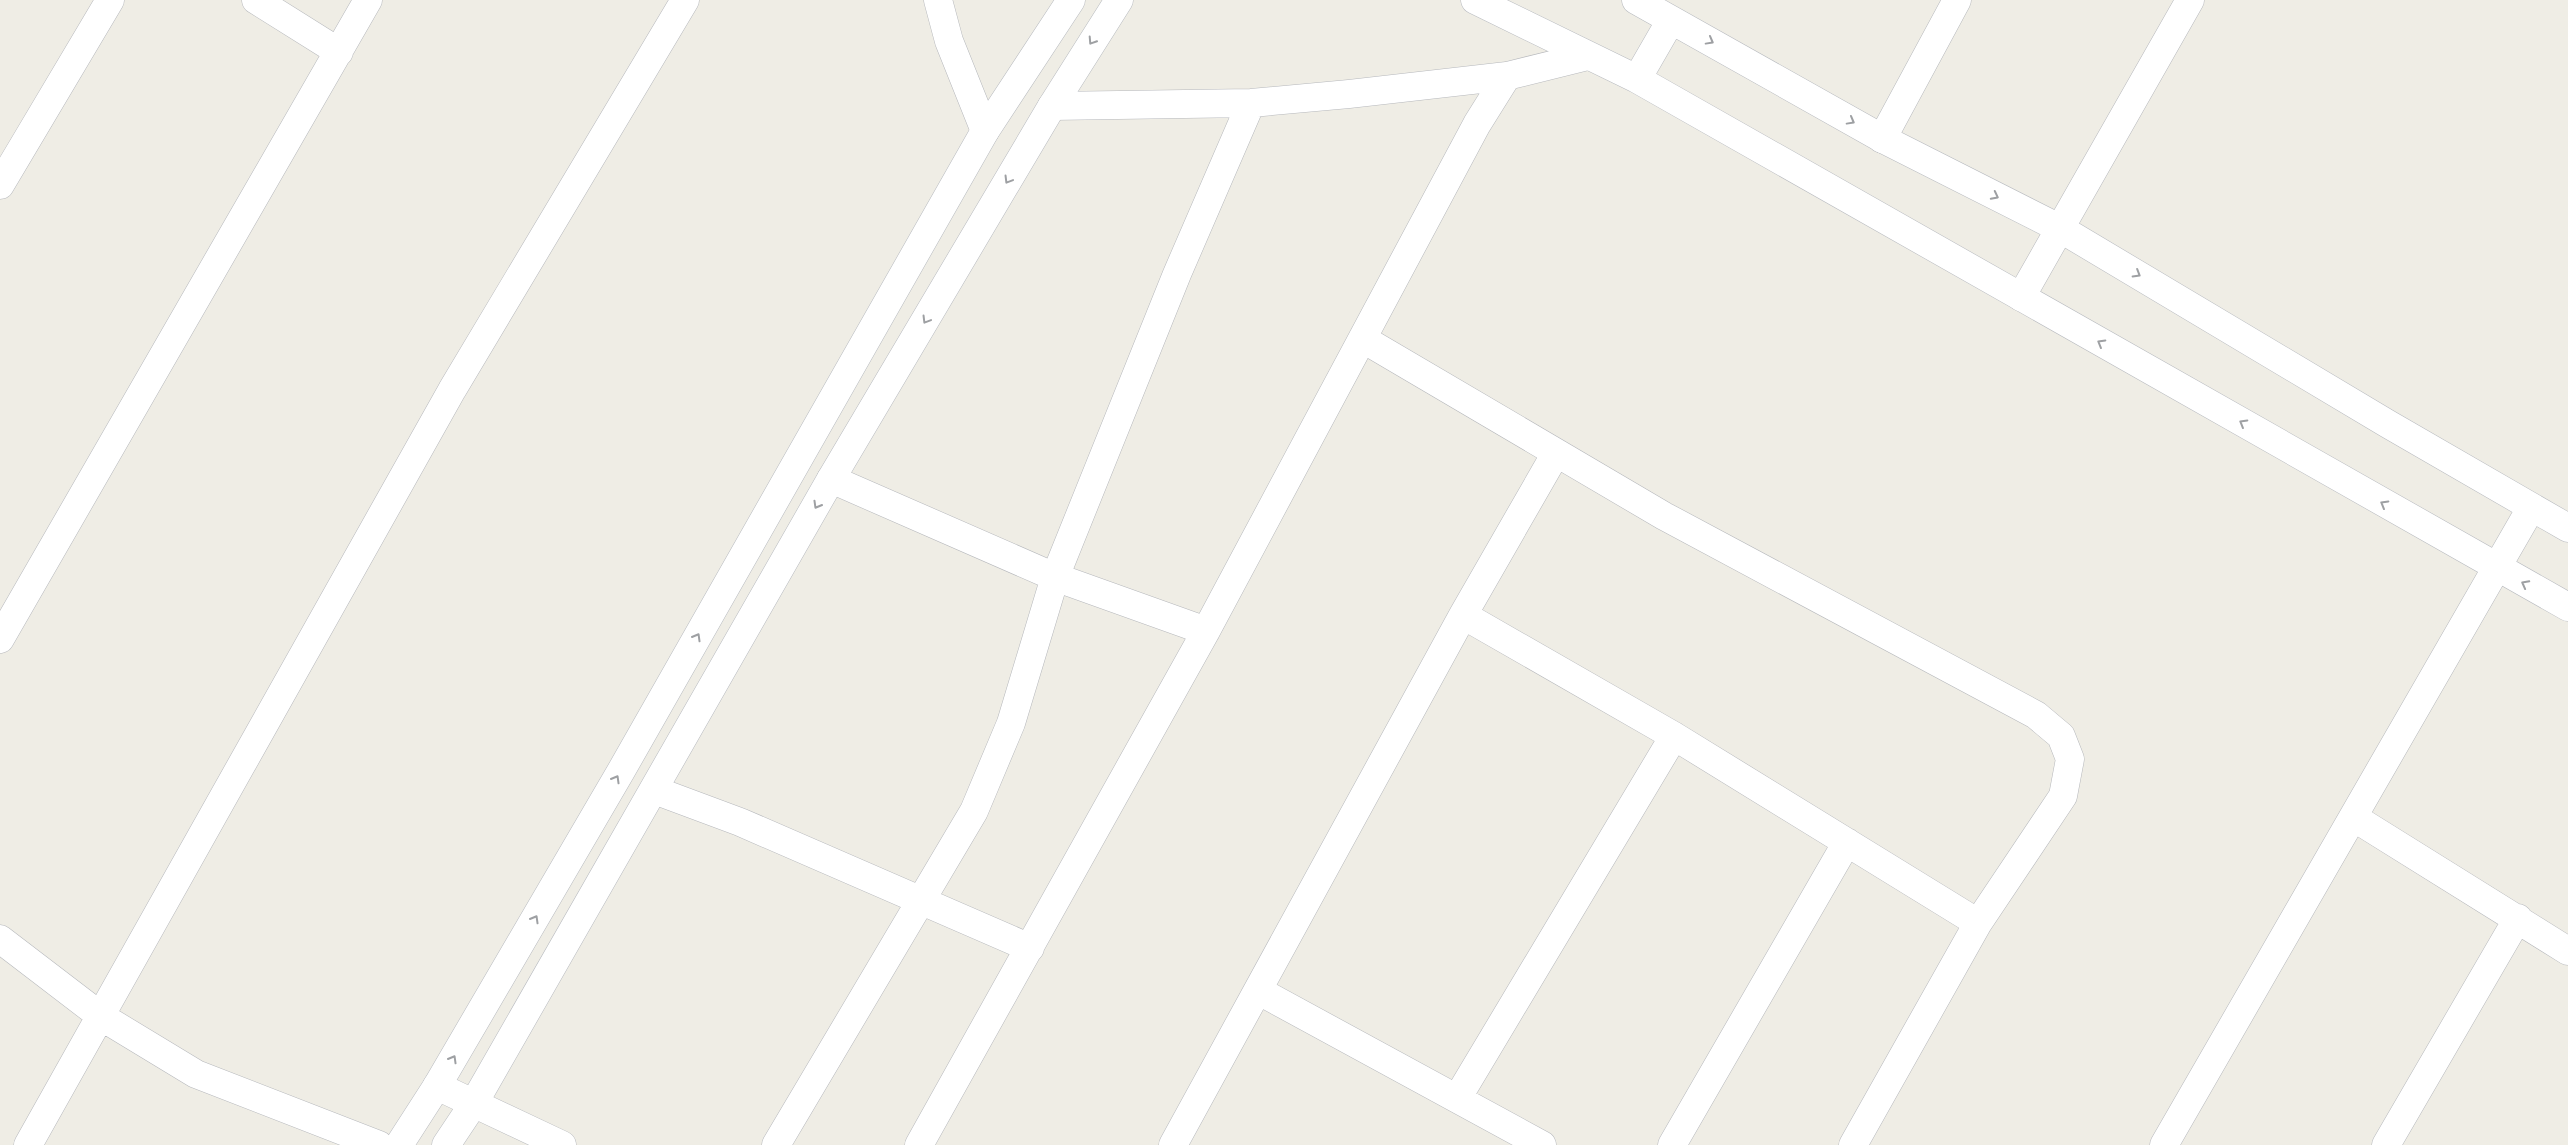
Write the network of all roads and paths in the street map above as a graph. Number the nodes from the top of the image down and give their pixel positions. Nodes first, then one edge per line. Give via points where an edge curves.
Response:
1 (110, 0) edge
2 (256, 0) edge
3 (368, 0) edge
4 (685, 0) edge
5 (938, 0) edge
6 (1070, 0) edge
7 (1119, 0) edge
8 (1475, 0) edge
9 (1636, 0) edge
10 (1957, 0) edge
11 (2190, 0) edge
12 (1672, 20) junction
13 (338, 52) junction
14 (1588, 56) junction
15 (1507, 76) junction
16 (1637, 79) junction
17 (1251, 103) junction
18 (1052, 106) junction
19 (985, 131) junction
20 (1882, 138) junction
21 (0, 184) edge
22 (2061, 229) junction
23 (2021, 297) junction
24 (1363, 339) junction
25 (1556, 453) junction
26 (832, 479) junction
27 (2531, 508) junction
28 (2568, 528) edge
29 (2496, 569) junction
30 (1055, 577) junction
31 (2568, 607) edge
32 (1463, 615) junction
33 (1206, 631) junction
34 (0, 639) edge
35 (1674, 736) junction
36 (654, 790) junction
37 (2353, 818) junction
38 (1847, 842) junction
39 (922, 901) junction
40 (2518, 918) junction
41 (1978, 923) junction
42 (0, 939) edge
43 (1030, 948) junction
44 (2568, 950) edge
45 (1259, 991) junction
46 (102, 1017) junction
47 (437, 1086) junction
48 (1458, 1097) junction
49 (474, 1103) junction
50 (1858, 1143) edge
51 (28, 1145) edge
52 (379, 1145) edge
53 (399, 1145) edge
54 (446, 1145) edge
55 (562, 1145) edge
56 (776, 1145) edge
57 (919, 1145) edge
58 (1173, 1145) edge
59 (1542, 1145) edge
60 (1672, 1145) edge
61 (2164, 1145) edge
62 (2386, 1145) edge

1 - 21 street
2 - 13 street
3 - 13 street
4 - 46 street via 452,390
5 - 19 street via 949,41
6 - 19 street
7 -> 18 street
8 - 14 street
9 - 12 street
10 - 20 street
11 - 22 street
12 - 16 street
12 -> 20 street
13 - 34 street
14 - 15 street
14 - 16 street
15 - 17 street
15 - 24 street via 1477,124
16 - 23 street
17 - 18 street
17 - 30 street via 1177,274
18 -> 26 street
47 -> 19 street via 621,771
20 -> 22 street
22 - 23 street
22 -> 27 street
29 -> 23 street
24 - 25 street
24 - 33 street
25 - 32 street
25 - 41 street via 1664,516 2036,715 2061,736 2070,759 2063,796
26 - 30 street
26 -> 36 street
27 - 28 street
27 - 29 street
31 -> 29 street
29 - 37 street
30 - 33 street
30 - 39 street via 1007,732 974,812
32 - 35 street
32 - 45 street
33 - 43 street
35 - 38 street
35 - 48 street
36 - 39 street via 740,822
36 - 49 street
37 - 40 street
37 - 61 street
38 - 41 street
38 - 60 street
39 - 43 street
39 - 56 street
40 - 44 street
40 - 62 street
41 - 50 street
42 - 46 street
43 - 57 street
45 - 48 street
45 - 58 street
46 - 51 street
46 - 52 street via 196,1074
47 - 49 street
47 - 53 street
48 - 59 street
49 - 54 street
49 - 55 street

